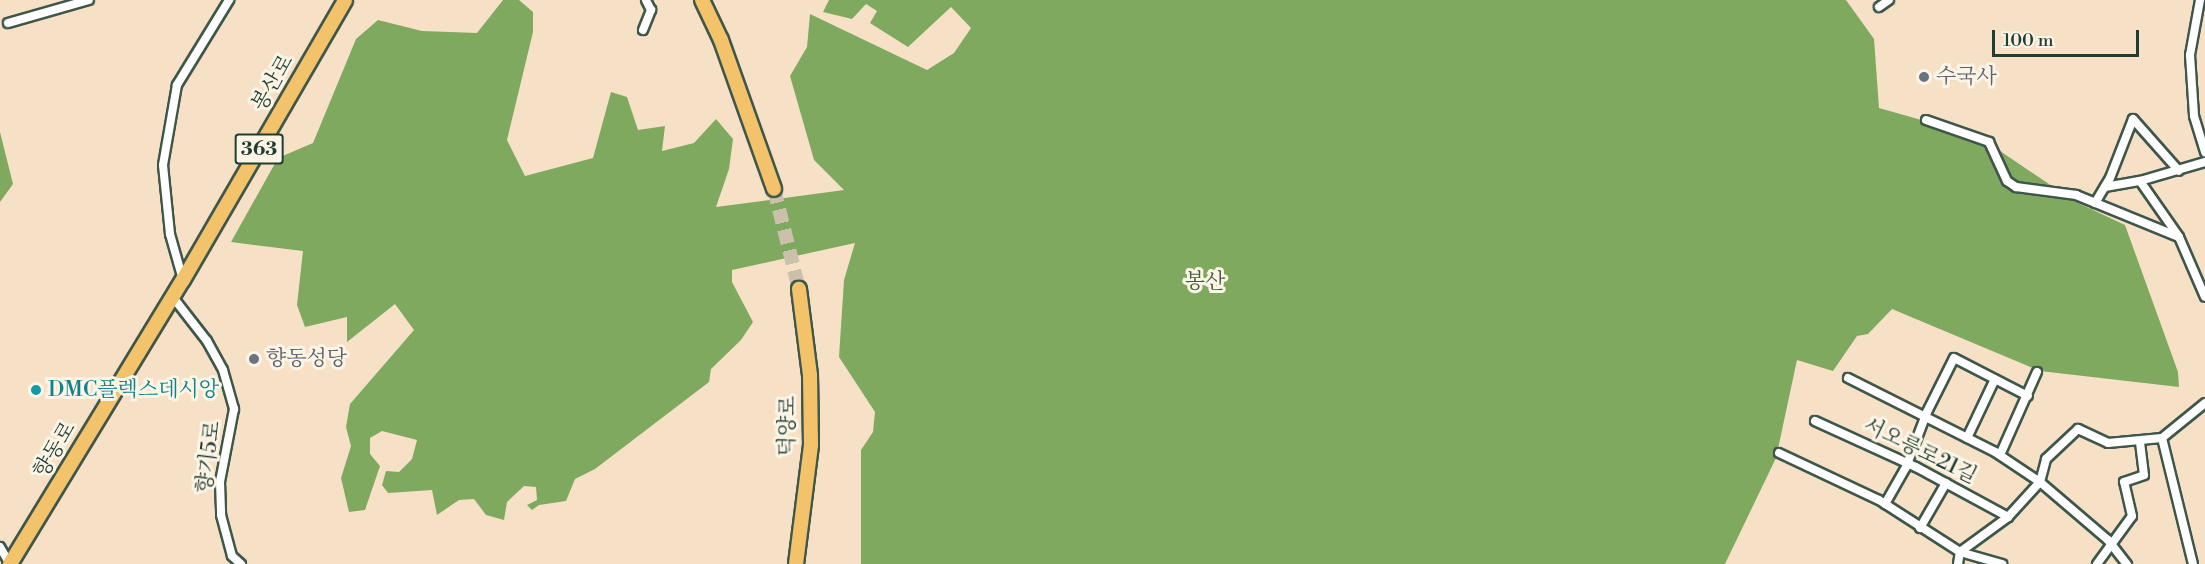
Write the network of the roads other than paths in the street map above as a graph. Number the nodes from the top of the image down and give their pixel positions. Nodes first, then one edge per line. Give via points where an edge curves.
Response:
1 (89, 0) edge
2 (229, 0) edge
3 (345, 0) edge
4 (646, 0) edge
5 (702, 0) edge
6 (1889, 0) edge
7 (2200, 0) edge
8 (1879, 7) dead end
9 (8, 23) dead end
10 (643, 30) dead end
11 (1926, 120) dead end
12 (2205, 152) edge
13 (2205, 162) edge
14 (2179, 171) junction
15 (2140, 182) junction
16 (2105, 187) junction
17 (774, 189) tunnel mouth
18 (2095, 203) junction
19 (2179, 237) junction
20 (183, 280) junction
21 (799, 289) tunnel mouth
22 (2205, 295) edge
23 (172, 296) junction
24 (2037, 372) dead end
25 (1848, 378) dead end
26 (1995, 379) junction
27 (2028, 396) junction
28 (2205, 403) edge
29 (1927, 417) junction
30 (1815, 421) dead end
31 (1967, 438) junction
32 (2162, 438) junction
33 (2140, 441) junction
34 (1779, 453) dead end
35 (2000, 455) junction
36 (1907, 464) junction
37 (2040, 482) junction
38 (1946, 483) junction
39 (1885, 504) junction
40 (2008, 517) junction
41 (1920, 528) junction
42 (2111, 544) junction
43 (0, 547) edge
44 (1960, 552) junction
45 (10, 564) edge
46 (241, 564) edge
47 (796, 564) edge
48 (1958, 564) edge
49 (2002, 564) edge
50 (2097, 564) edge
51 (2127, 564) edge
52 (2193, 564) edge

1 - 9 street
2 - 20 street via 177,85 163,165 170,234
3 - 20 main road, 봉산로 / 363
4 - 10 street via 651,10
5 - 17 main road via 721,40
6 - 8 street
7 - 12 street via 2190,55 2194,116
11 - 18 street via 1989,142 2007,181 2016,187 2076,195
13 - 14 street
14 - 15 street
14 - 16 street via 2133,119
15 - 16 street
15 - 19 street
16 - 18 street
18 - 19 street
19 - 22 street
20 - 23 main road, 봉산로 / 363
21 - 47 main road, 덕양로 via 810,375 811,445
23 - 45 main road, 향동로 / 363
23 - 46 street, 향기5로 via 207,341 223,370 234,408 220,482 221,515 232,556
24 - 27 street
25 - 29 street
26 - 27 street
26 - 29 street via 1954,358
26 - 31 street
27 - 35 street
28 - 32 street
29 - 31 street
29 - 36 street
30 - 36 street, 서오릉로21길
31 - 35 street
32 - 33 street
32 - 52 street
33 - 37 street via 2108,443 2078,429 2046,459
33 - 42 street via 2144,475 2124,482 2132,516
34 - 39 street
35 - 37 street
36 - 38 street, 서오릉로21길
36 - 39 street
37 - 40 street
37 - 42 street
38 - 40 street, 서오릉로21길
38 - 41 street
39 - 41 street
40 - 44 street
41 - 44 street
42 - 50 street
42 - 51 street
43 - 45 street
44 - 48 street
44 - 49 street

